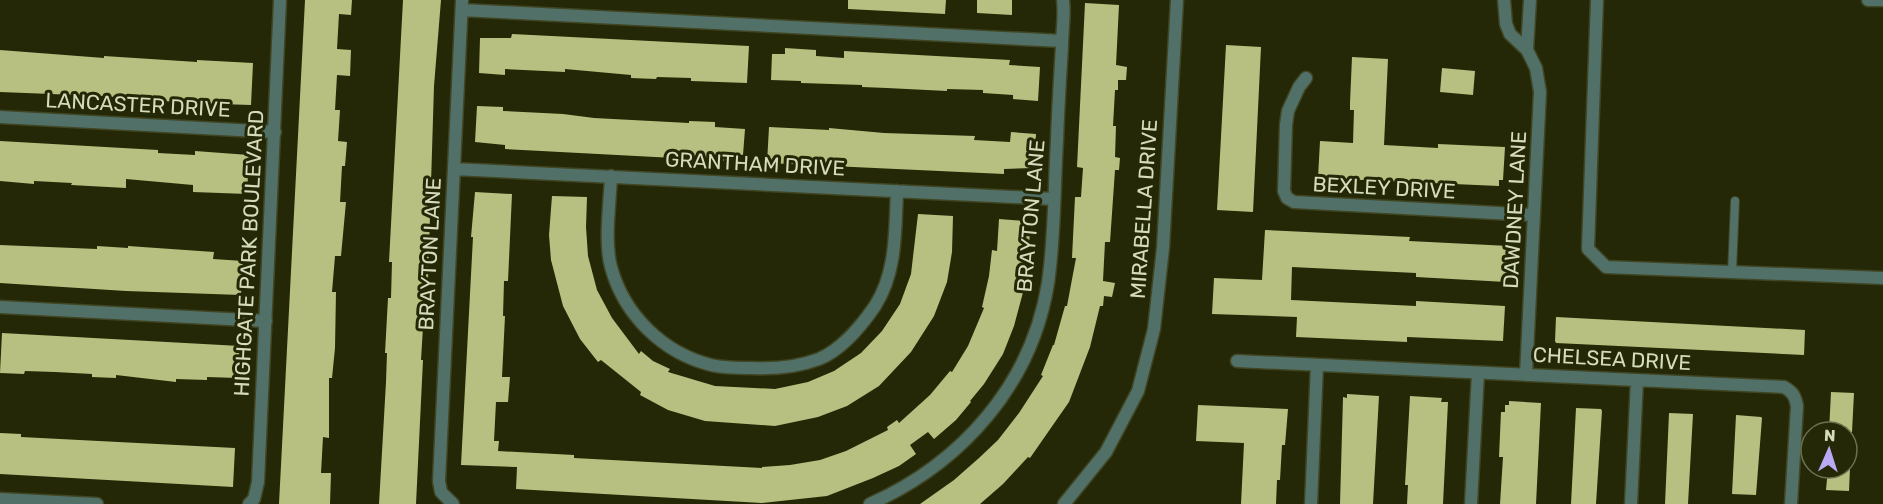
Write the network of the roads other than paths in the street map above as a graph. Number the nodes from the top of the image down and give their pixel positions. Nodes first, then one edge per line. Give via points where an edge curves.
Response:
1 (280, 0) edge
2 (1063, 0) edge
3 (1177, 0) edge
4 (1504, 0) edge
5 (1530, 0) edge
6 (1598, 0) edge
7 (1868, 0) edge
8 (1883, 0) edge
9 (462, 5) edge
10 (1062, 41) junction
11 (1527, 50) junction
12 (1306, 78) dead end
13 (0, 117) edge
14 (274, 132) junction
15 (454, 169) junction
16 (611, 176) junction
17 (897, 191) junction
18 (1054, 199) junction
19 (1735, 201) dead end
20 (1533, 215) junction
21 (1732, 272) junction
22 (1883, 278) edge
23 (0, 307) edge
24 (266, 321) junction
25 (1237, 361) dead end
26 (1317, 365) junction
27 (1478, 373) junction
28 (1526, 375) junction
29 (1637, 380) junction
30 (0, 499) edge
31 (97, 504) edge
32 (249, 504) edge
33 (453, 504) edge
34 (870, 504) edge
35 (1064, 504) edge
36 (1311, 504) edge
37 (1471, 504) edge
38 (1631, 504) edge
39 (1791, 504) edge

1 - 14 street, HIGHGATE PARK BOULEVARD
2 - 10 street, BRAYTON LANE
3 - 35 street, MIRABELLA DRIVE via 1163,248 1154,329 1138,391 1106,452
4 - 11 street, DAWDNEY LANE via 1510,34
5 - 11 street, DAWDNEY LANE
6 - 21 street via 1588,249 1606,267
7 - 8 street
9 - 10 street
9 - 15 street, BRAYTON LANE
10 - 18 street, BRAYTON LANE
11 - 20 street, DAWDNEY LANE via 1536,68 1540,92
12 - 20 street, BEXLEY DRIVE via 1293,99 1286,124 1287,198 1294,202
13 - 14 street, LANCASTER DRIVE
14 - 24 street, HIGHGATE PARK BOULEVARD
15 - 16 street, GRANTHAM DRIVE
15 - 33 street, BRAYTON LANE via 439,481 441,492
16 - 17 street, GRANTHAM DRIVE
16 - 17 street via 611,266 630,309 662,343 687,357 735,368 793,366 820,358 841,345 875,306 891,266
17 - 18 street, GRANTHAM DRIVE
18 - 34 street, BRAYTON LANE via 1051,262 1043,306 1013,381 990,415 946,458 916,480
19 - 21 lane
20 - 28 street, DAWDNEY LANE
21 - 22 street
23 - 24 street
24 - 32 street, HIGHGATE PARK BOULEVARD via 258,482
25 - 26 street, CHELSEA DRIVE
26 - 27 street, CHELSEA DRIVE
26 - 36 street
27 - 28 street, CHELSEA DRIVE
27 - 37 street
28 - 29 street, CHELSEA DRIVE
29 - 38 street
29 - 39 street, CHELSEA DRIVE via 1775,386 1791,391 1797,406
30 - 31 street

